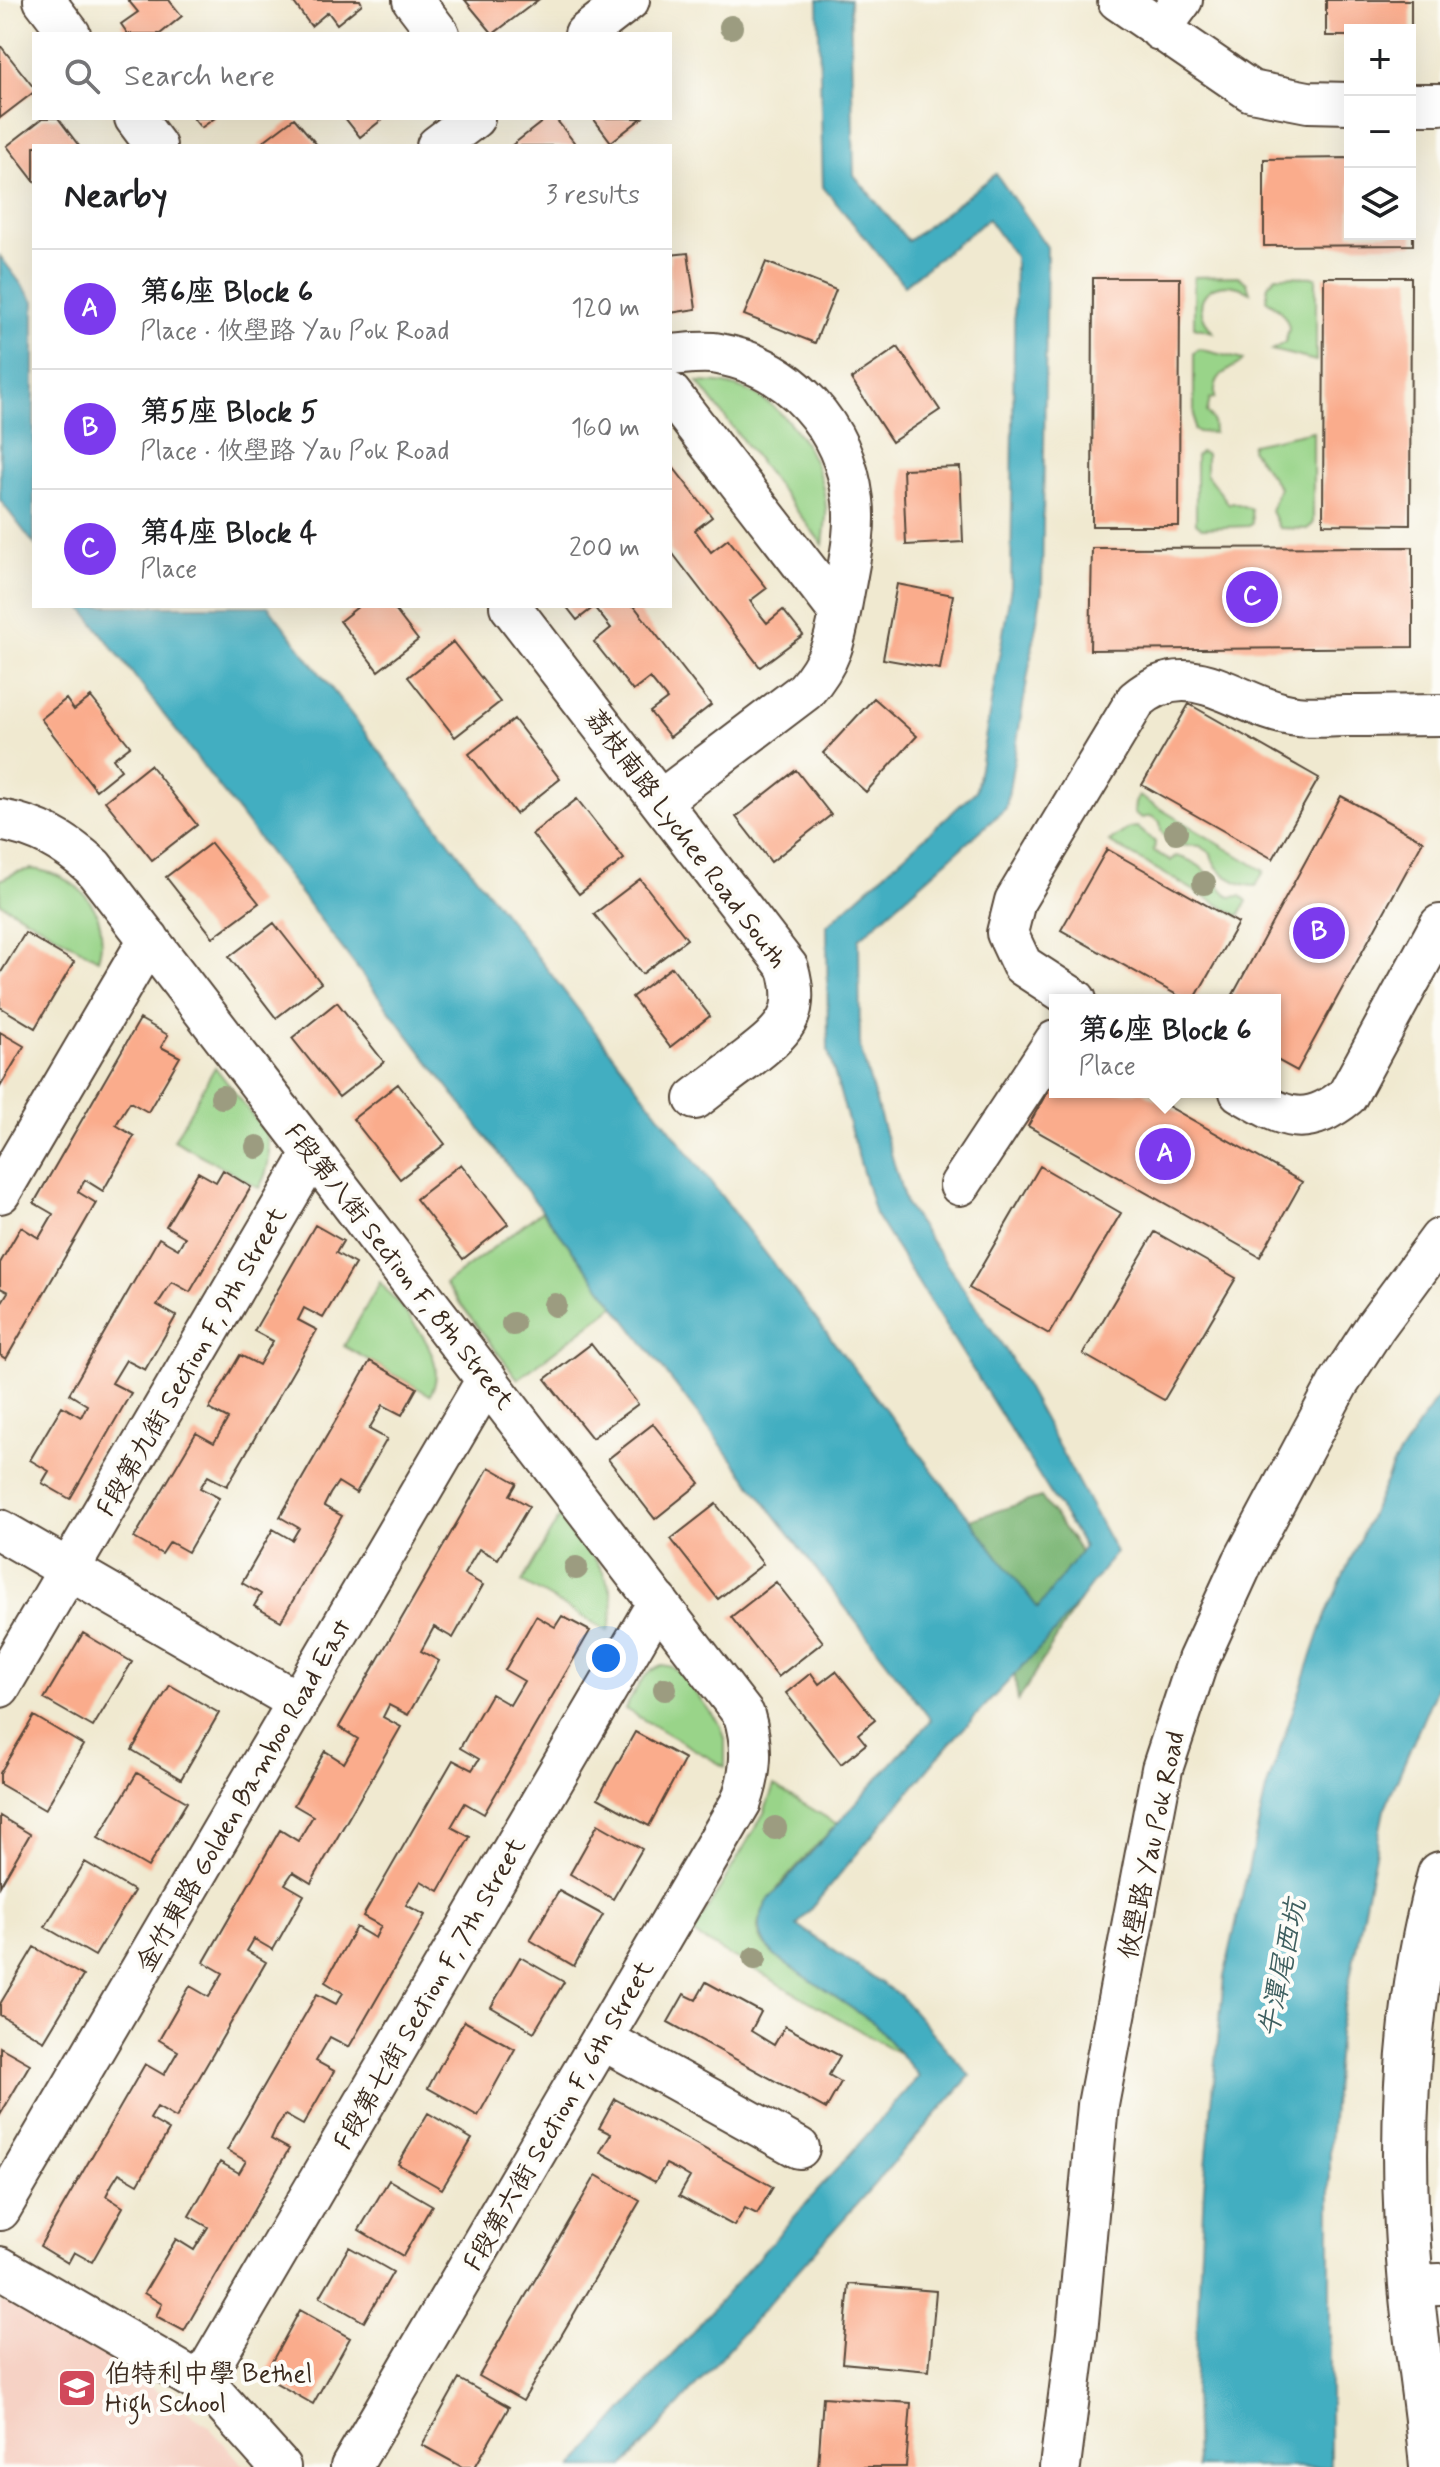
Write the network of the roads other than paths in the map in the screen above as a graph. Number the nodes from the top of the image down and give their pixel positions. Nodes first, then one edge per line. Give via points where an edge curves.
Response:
1 (44, 0) edge
2 (413, 0) edge
3 (629, 0) edge
4 (1118, 0) edge
5 (1171, 15) edge
6 (68, 32) edge
7 (437, 32) edge
8 (588, 32) edge
9 (1344, 103) edge
10 (1416, 104) edge
11 (1440, 104) edge
12 (136, 120) edge
13 (471, 120) edge
14 (154, 144) edge
15 (440, 144) edge
16 (672, 355) edge
17 (672, 396) edge
18 (512, 608) edge
19 (840, 613) junction
20 (1440, 715) edge
21 (660, 801) junction
22 (0, 820) edge
23 (1440, 925) edge
24 (149, 939) junction
25 (1067, 994) edge
26 (1049, 1050) edge
27 (1250, 1098) edge
28 (695, 1099) dead end
29 (313, 1153) junction
30 (960, 1185) dead end
31 (0, 1193) edge
32 (1440, 1239) edge
33 (487, 1379) junction
34 (0, 1530) edge
35 (68, 1570) junction
36 (658, 1602) junction
37 (0, 1687) edge
38 (298, 1702) junction
39 (751, 1758) joint
40 (1440, 1874) edge
41 (602, 2039) junction
42 (799, 2148) dead end
43 (0, 2210) edge
44 (0, 2267) edge
45 (1425, 2284) edge
46 (200, 2384) junction
47 (280, 2467) edge
48 (351, 2467) edge
49 (1060, 2467) edge
50 (1432, 2467) edge

1 - 6 street
2 - 7 street
3 - 8 street
4 - 5 street
5 - 9 street via 1251,91
10 - 11 street
12 - 14 street
13 - 15 street
16 - 19 street via 717,353 760,366 800,392 826,424 845,462 854,502
17 - 19 street
18 - 21 street, 荔枝南路 Lychee Road South
19 - 21 street via 832,651 805,691
20 - 25 street via 1300,717 1258,707 1207,683 1171,681 1151,687 1136,700 1015,901 1007,933 1022,965
21 - 28 street, 荔枝南路 Lychee Road South via 788,968 792,985 788,1019 779,1035
22 - 24 street, F段第八街 Section F, 8th Street via 27,825 74,849
23 - 27 street via 1347,1096 1315,1116 1294,1118
24 - 29 street, F段第八街 Section F, 8th Street
24 - 31 street
26 - 30 street
29 - 33 street, F段第八街 Section F, 8th Street
29 - 35 street, F段第九街 Section F, 9th Street
32 - 49 street, 攸壆路 Yau Pok Road via 1338,1384 1250,1548 1198,1660 1162,1769 1098,2105
33 - 36 street, F段第八街 Section F, 8th Street
33 - 38 street, 金竹東路 Golden Bamboo Road East
34 - 35 street
35 - 37 street, F段第九街 Section F, 9th Street
35 - 38 street
36 - 39 street, F段第八街 Section F, 8th Street via 744,1715
36 - 46 street, F段第七街 Section F, 7th Street
38 - 43 street, 金竹東路 Golden Bamboo Road East
39 - 41 street, F段第六街 Section F, 6th Street via 741,1802
40 - 45 street via 1427,1921 1407,2070 1407,2190
41 - 42 street
41 - 48 street, F段第六街 Section F, 6th Street
44 - 46 street
45 - 50 street
46 - 47 street

